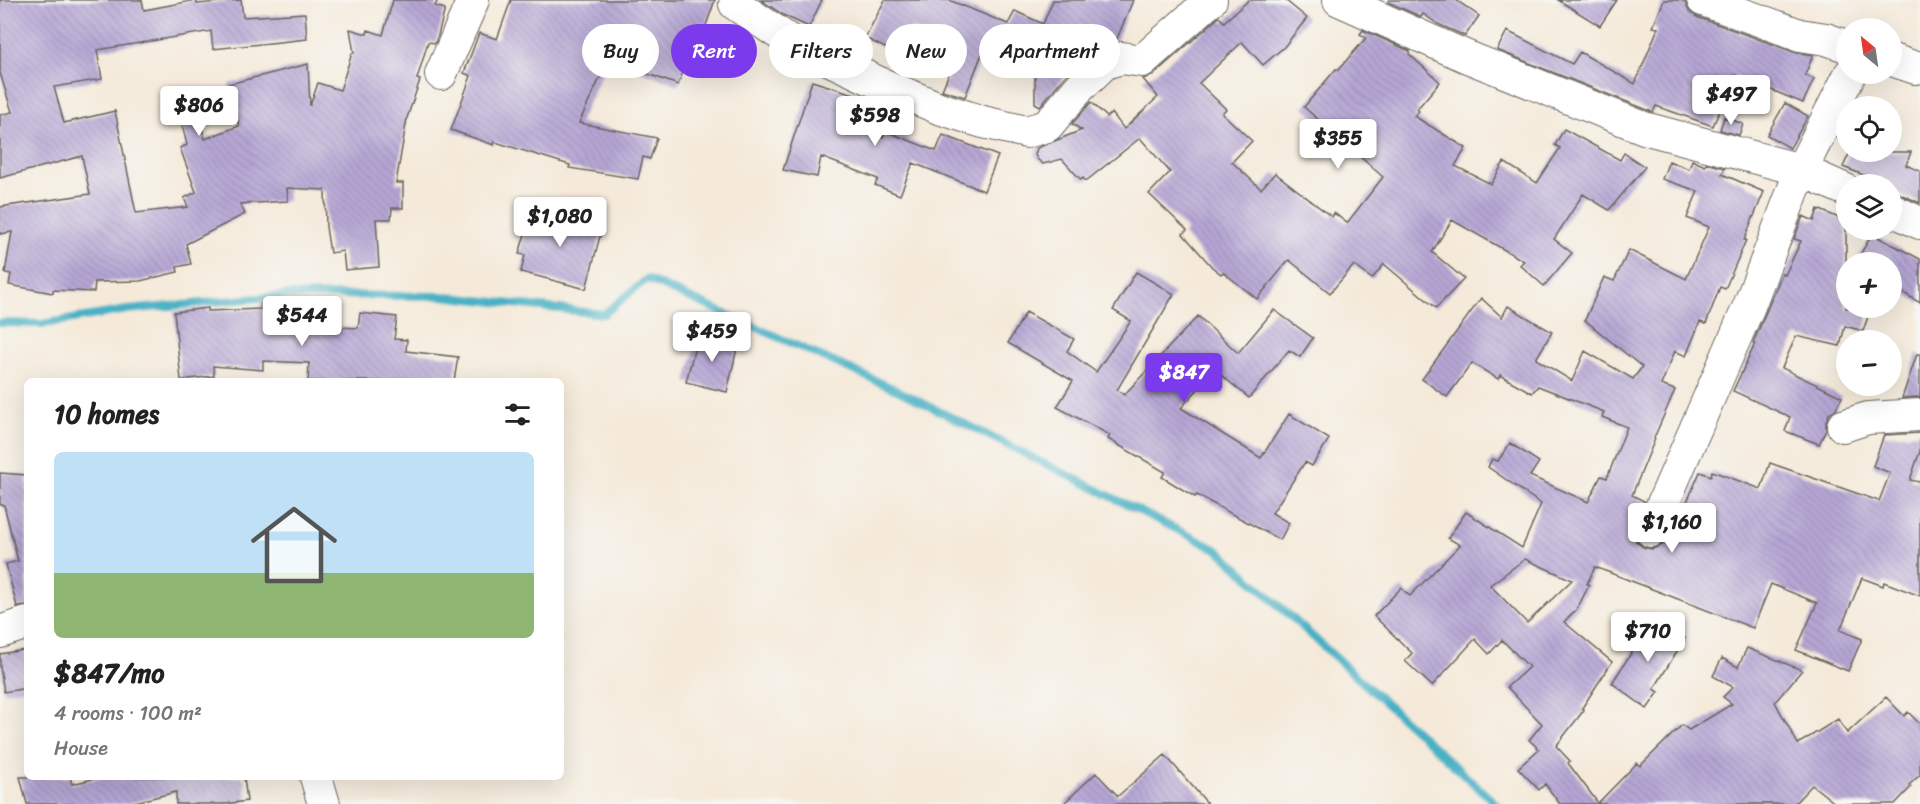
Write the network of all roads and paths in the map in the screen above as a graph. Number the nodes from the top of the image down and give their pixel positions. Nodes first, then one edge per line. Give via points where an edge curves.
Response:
1 (473, 0) edge
2 (737, 0) edge
3 (1211, 0) edge
4 (1703, 0) edge
5 (1347, 1) edge
6 (1836, 42) edge
7 (1902, 63) edge
8 (1920, 67) edge
9 (441, 74) dead end
10 (1845, 84) edge
11 (1801, 170) junction
12 (1836, 186) edge
13 (1902, 215) edge
14 (1920, 223) edge
15 (1920, 415) edge
16 (1843, 426) dead end
17 (1651, 531) dead end
18 (24, 624) edge
19 (0, 632) edge
20 (317, 780) edge
21 (324, 804) edge

1 - 9 street
2 - 3 street via 735,4 790,41 877,82 939,108 1026,132 1047,126 1105,63 1122,58 1142,61
4 - 6 street via 1800,35
5 - 11 street via 1465,56 1644,128
7 - 8 street
10 - 11 street
11 - 12 street
11 - 17 street via 1749,306
13 - 14 street
15 - 16 street via 1868,418
18 - 19 street
20 - 21 street

